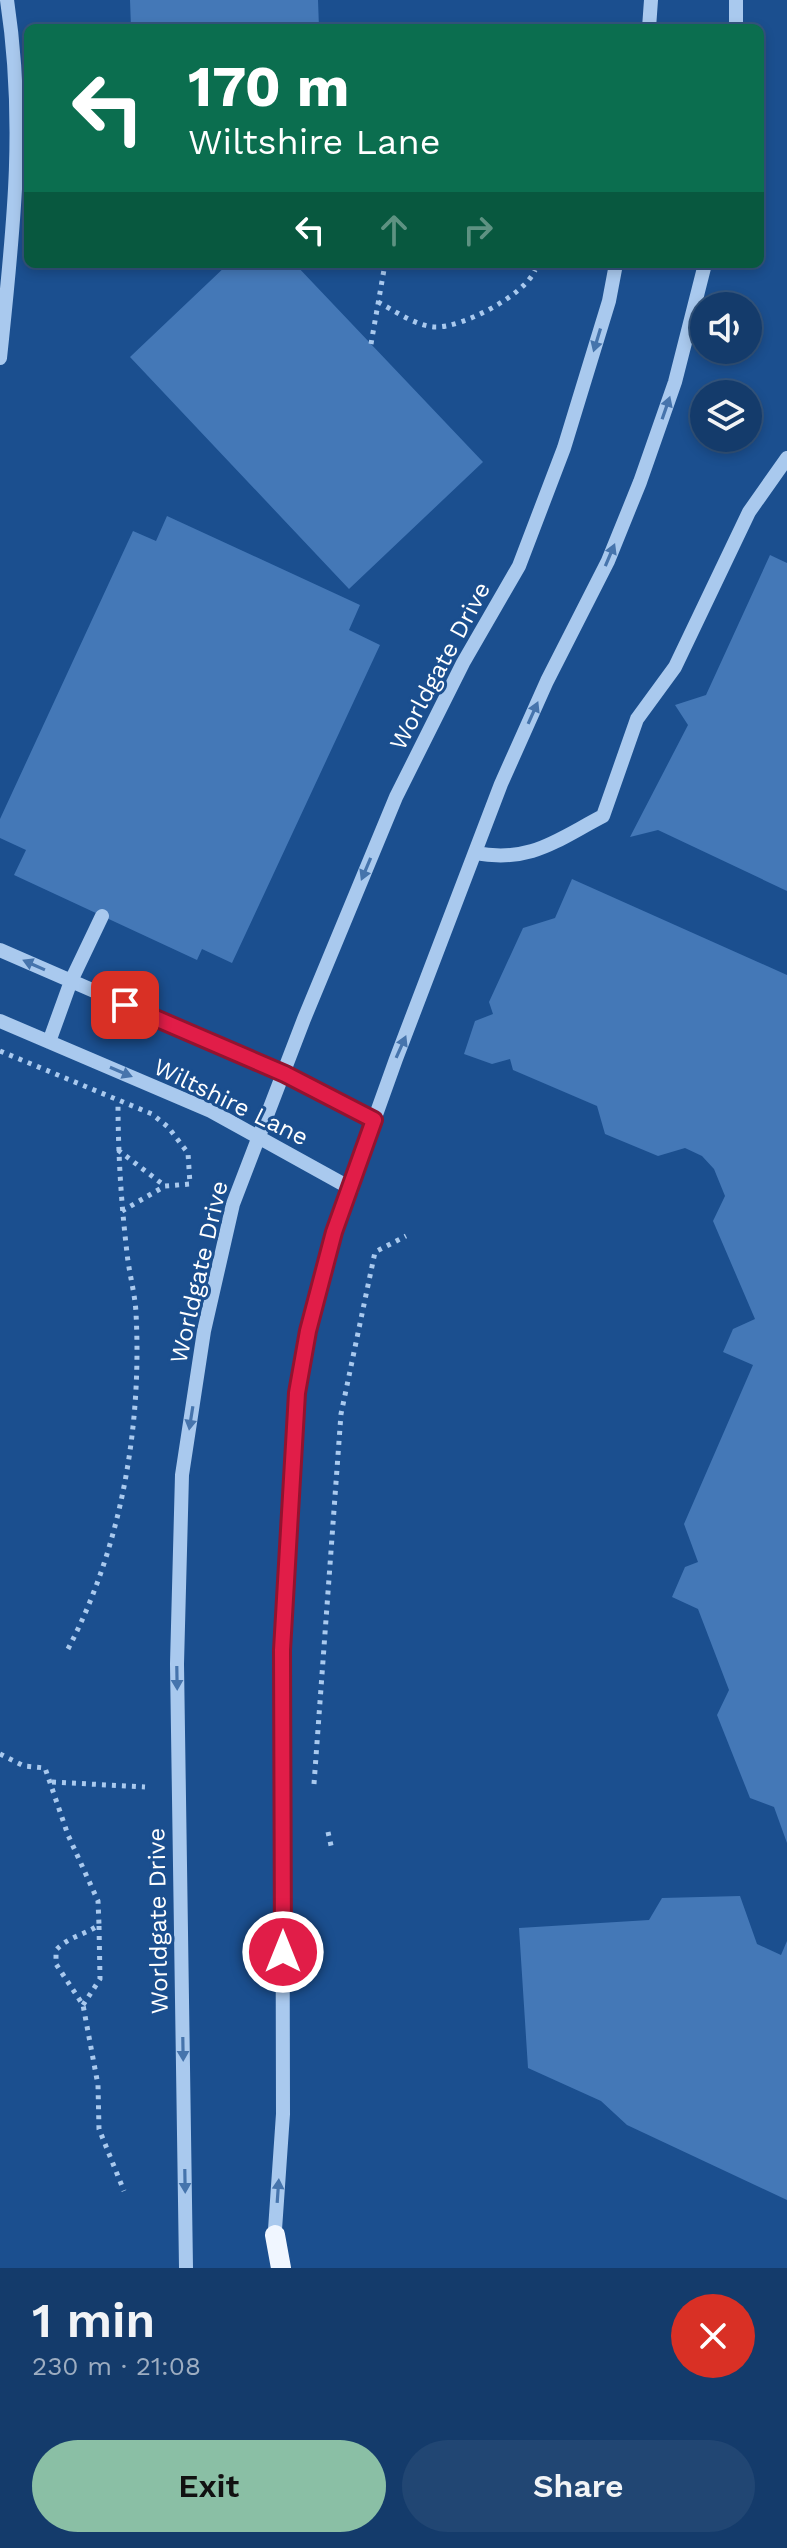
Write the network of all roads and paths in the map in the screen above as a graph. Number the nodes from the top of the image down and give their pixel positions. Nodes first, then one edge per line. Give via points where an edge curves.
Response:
1 (7, 0) edge
2 (651, 0) edge
3 (736, 0) edge
4 (649, 24) edge
5 (736, 24) edge
6 (384, 268) edge
7 (615, 268) edge
8 (704, 268) edge
9 (535, 270) dead end
10 (378, 302) junction
11 (371, 344) dead end
12 (0, 358) edge
13 (787, 458) edge
14 (475, 853) junction
15 (102, 916) dead end
16 (0, 950) edge
17 (71, 981) junction
18 (0, 1021) edge
19 (49, 1042) junction
20 (0, 1051) edge
21 (285, 1074) junction
22 (118, 1101) junction
23 (374, 1120) junction
24 (260, 1138) junction
25 (118, 1149) junction
26 (165, 1186) junction
27 (352, 1189) junction
28 (122, 1211) junction
29 (406, 1236) dead end
30 (68, 1649) dead end
31 (0, 1754) edge
32 (52, 1782) junction
33 (314, 1784) dead end
34 (145, 1787) dead end
35 (328, 1832) dead end
36 (332, 1850) dead end
37 (99, 1925) junction
38 (83, 2005) junction
39 (124, 2191) dead end
40 (275, 2235) junction
41 (186, 2268) edge
42 (271, 2268) edge
43 (281, 2268) edge

1 - 12 street via 16,62 18,180
2 - 4 street
3 - 5 street
6 - 10 path
7 -> 21 street, Worldgate Drive via 564,448 519,566 396,797
14 -> 8 street via 501,784 640,482 675,382
9 - 10 path via 522,288 452,324 435,327
10 - 11 path
13 - 14 street via 749,512 675,667 637,719 603,816 526,855
23 -> 14 street
15 - 17 street
17 -> 16 street, Wiltshire Lane
17 - 19 street
17 - 21 street, Wiltshire Lane
18 - 19 street, Wiltshire Lane
19 -> 24 street, Wiltshire Lane via 211,1111
20 - 22 path
21 - 23 street, Wiltshire Lane
21 - 24 street, Worldgate Drive
22 - 25 path
22 - 26 path via 152,1114 188,1153 190,1184
23 - 27 street
24 - 27 street, Wiltshire Lane
24 -> 41 street, Worldgate Drive via 233,1204 204,1331 182,1475 177,1664
25 - 26 path
25 - 28 path
26 - 28 path
40 -> 27 street via 283,2102 282,1650 297,1393 321,1279
28 - 30 path via 136,1308 138,1370 120,1510 99,1582
29 - 33 path via 375,1252 341,1414
31 - 32 path via 24,1766 45,1768
32 - 34 path
32 - 37 path via 68,1835 98,1901
35 - 36 path
37 - 38 path via 100,1979
37 - 38 path via 66,1939 56,1950 56,1964
38 - 39 path via 98,2085 99,2129
40 - 42 street
40 - 43 main road

